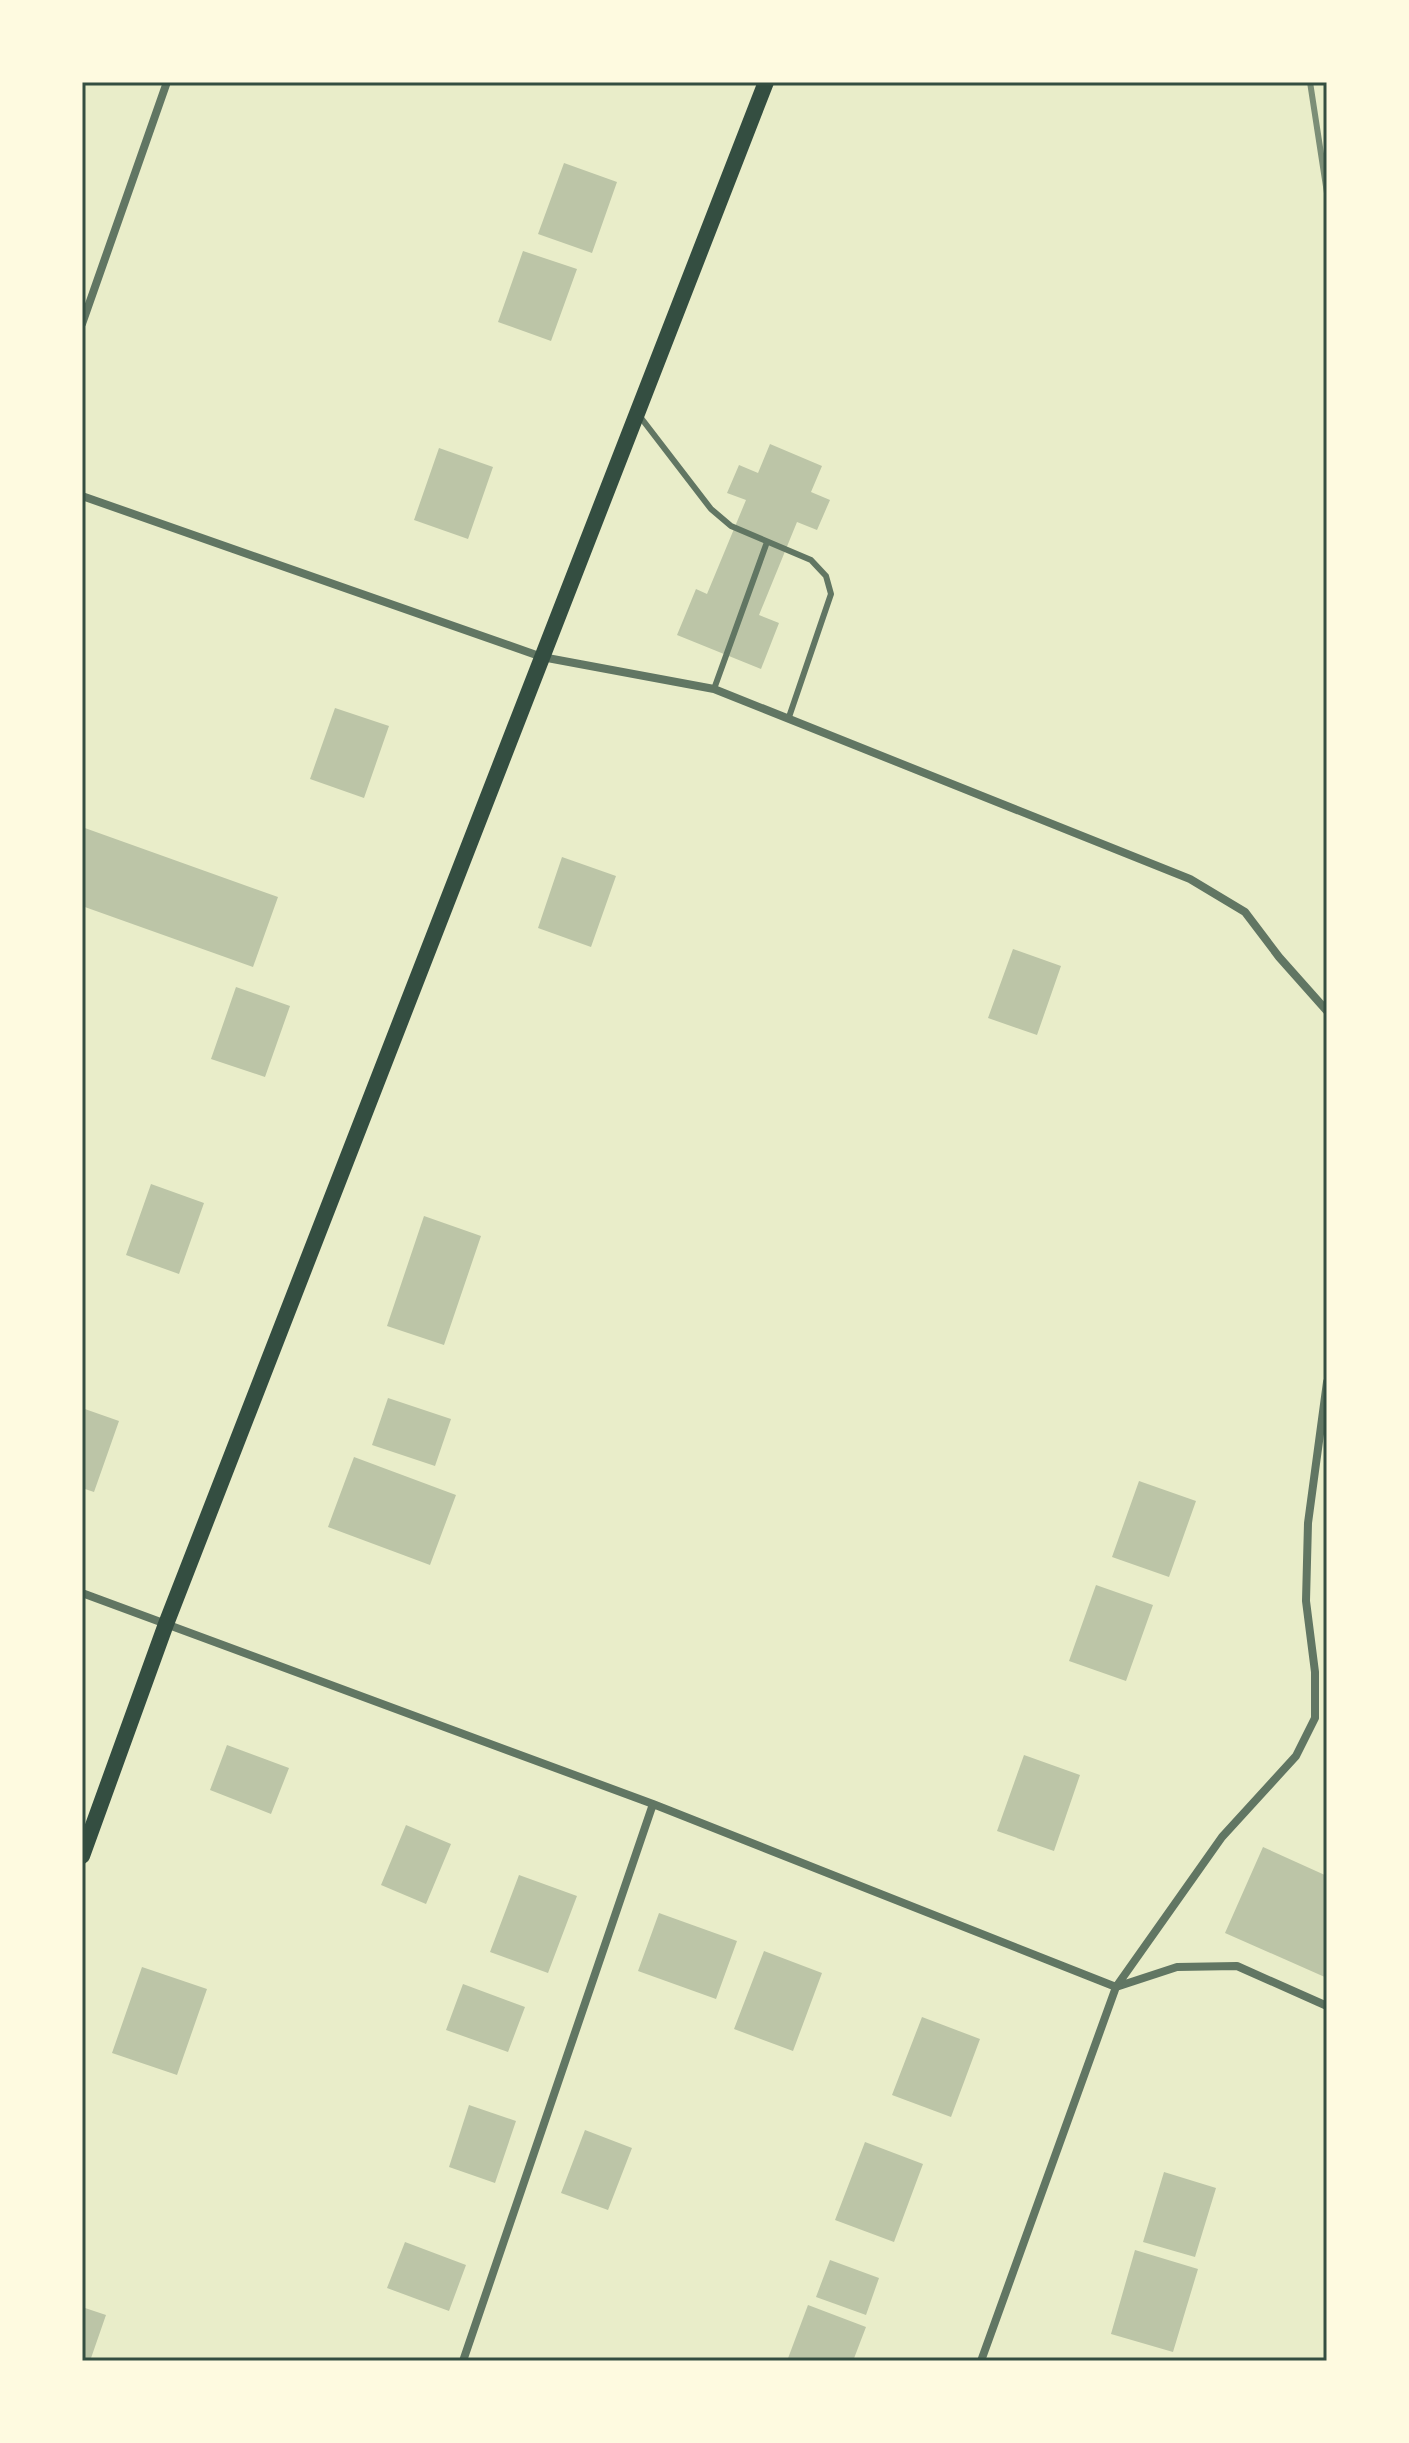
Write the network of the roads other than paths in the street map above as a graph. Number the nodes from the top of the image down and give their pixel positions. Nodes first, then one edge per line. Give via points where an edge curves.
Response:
1 (167, 82) edge
2 (766, 82) edge
3 (82, 324) edge
4 (637, 413) junction
5 (82, 496) edge
6 (767, 542) junction
7 (542, 657) junction
8 (714, 689) junction
9 (789, 717) junction
10 (1327, 1011) edge
11 (1327, 1382) edge
12 (82, 1593) edge
13 (166, 1624) junction
14 (653, 1804) junction
15 (82, 1856) edge
16 (1116, 1987) junction
17 (1327, 2006) edge
18 (463, 2361) edge
19 (981, 2361) edge

1 - 3 street
2 - 4 main road
4 - 6 lane via 711,509 731,526
4 - 7 main road
5 - 7 street
6 - 8 lane
6 - 9 lane via 811,560 826,576 831,594
7 - 8 street
7 - 13 main road
8 - 9 street
9 - 10 street via 1190,879 1245,912
11 - 16 street via 1308,1523 1306,1601 1315,1718 1296,1756 1222,1837
12 - 13 street
13 - 14 street
13 - 15 main road
14 - 16 street
14 - 18 street
16 - 17 street via 1177,1967 1237,1966
16 - 19 street

